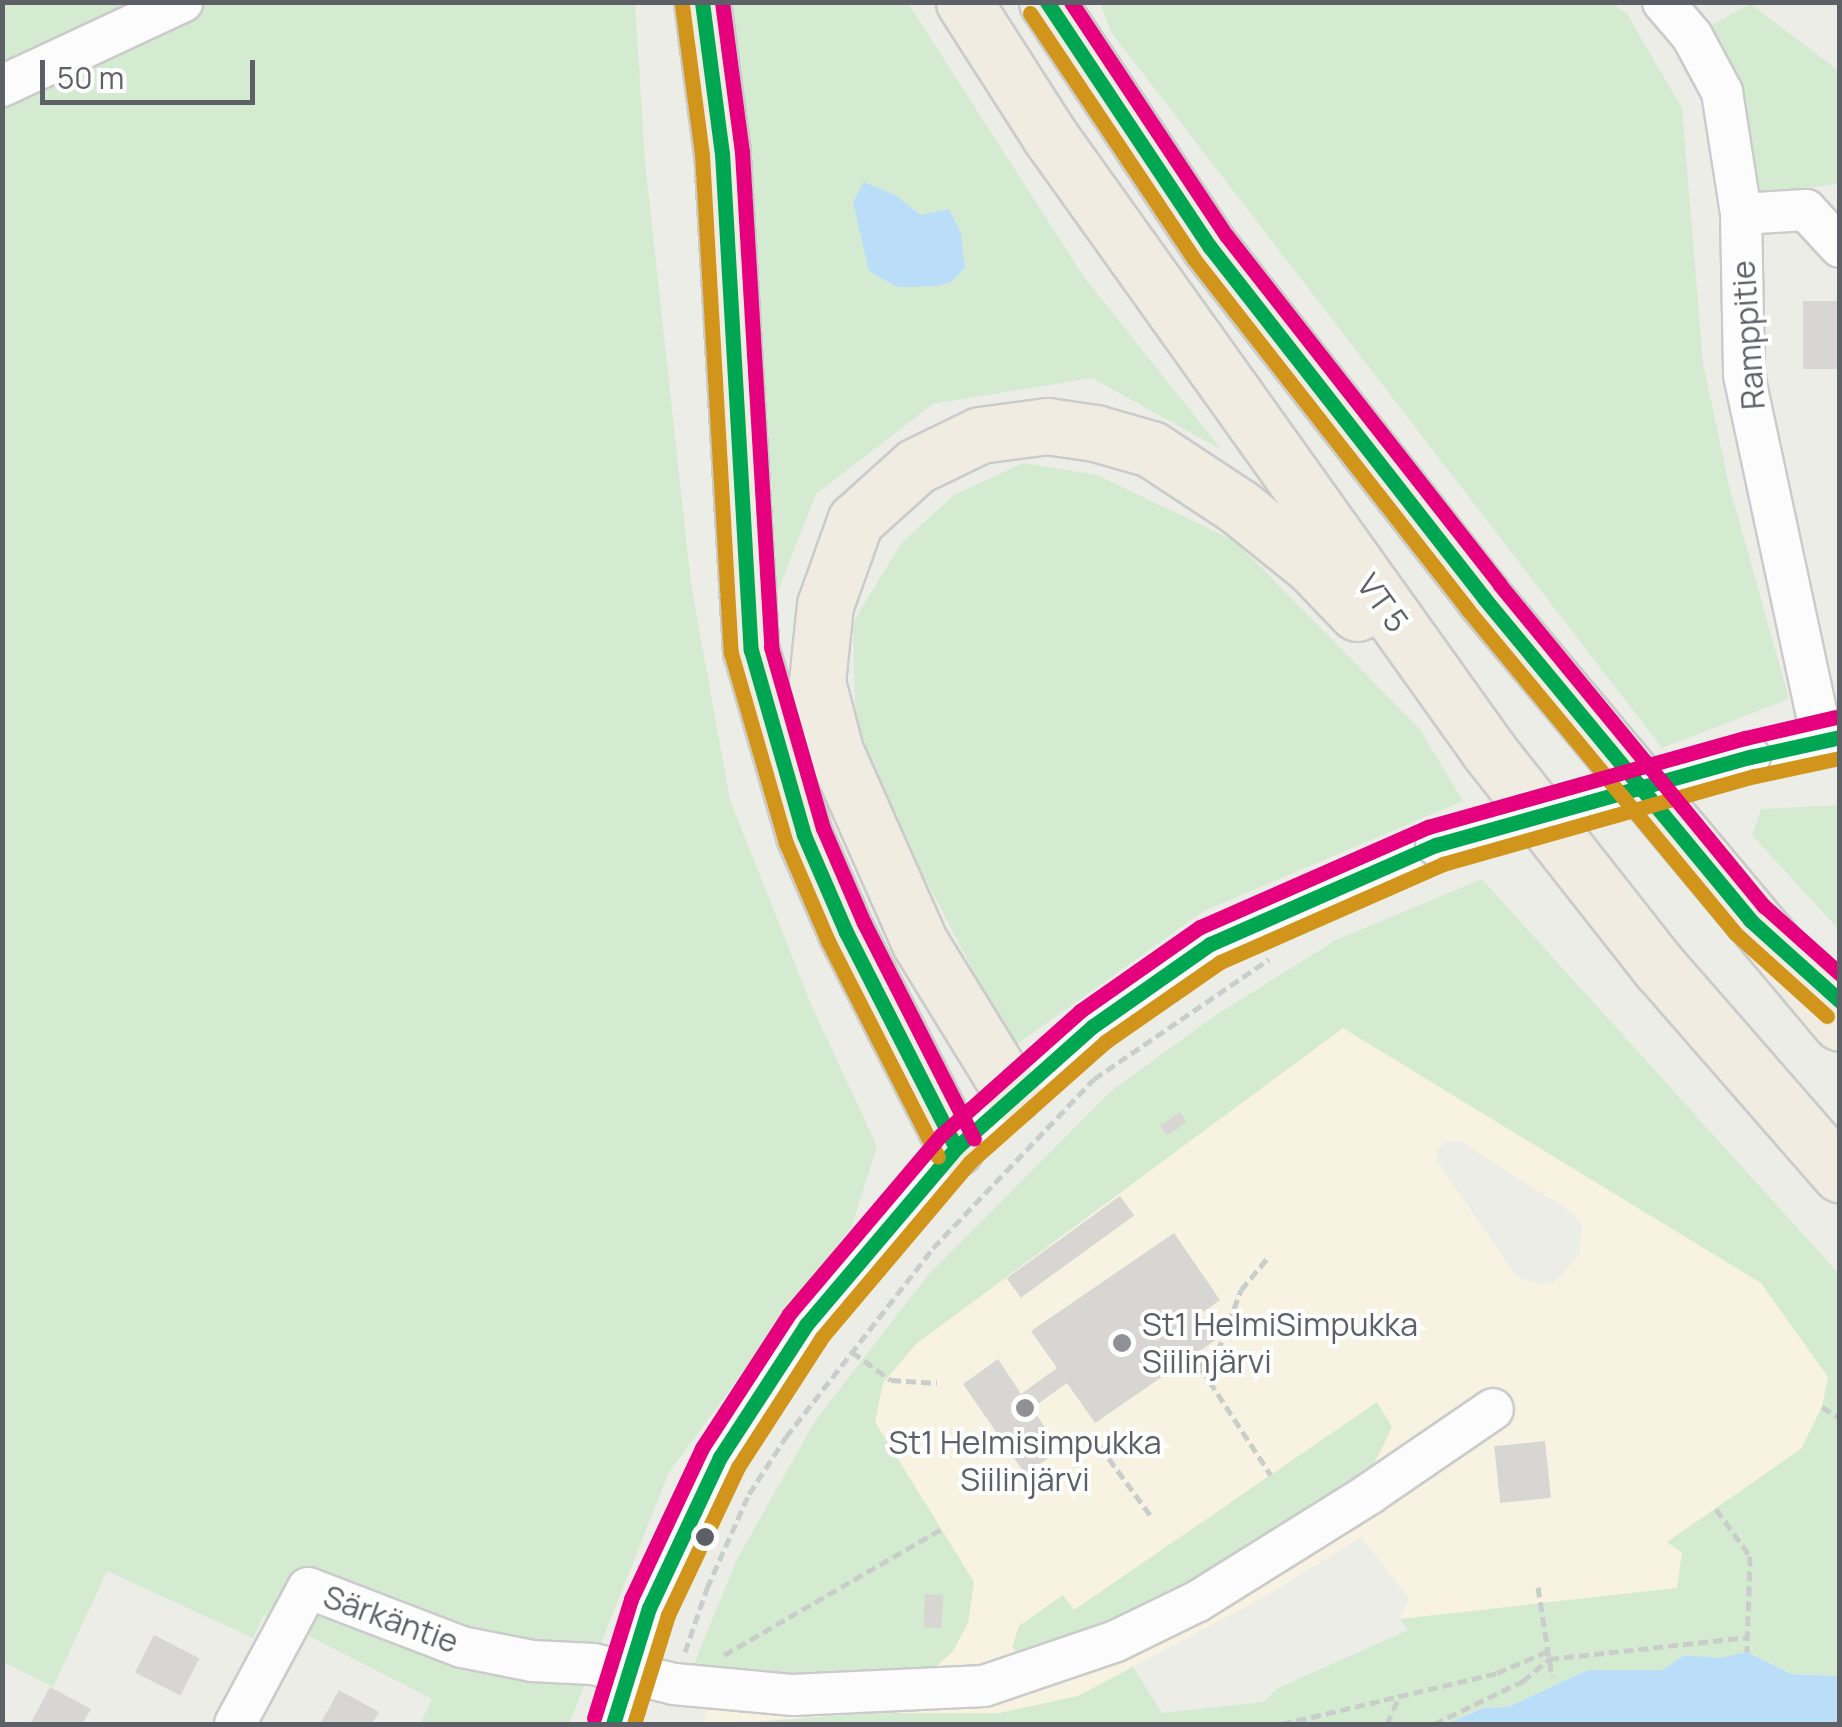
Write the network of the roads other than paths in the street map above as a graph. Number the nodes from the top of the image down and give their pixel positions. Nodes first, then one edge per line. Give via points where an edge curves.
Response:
1 (182, 2) edge
2 (702, 2) edge
3 (964, 2) edge
4 (1047, 2) edge
5 (1663, 2) edge
6 (2, 86) edge
7 (1741, 214) junction
8 (1840, 247) edge
9 (1831, 738) edge
10 (1489, 751) junction
11 (1750, 920) junction
12 (1840, 1002) edge
13 (1840, 1023) edge
14 (1013, 1094) junction
15 (956, 1148) junction
16 (1840, 1174) edge
17 (1493, 1409) dead end
18 (626, 1670) junction
19 (236, 1724) edge
20 (613, 1724) edge

1 - 6 street
2 - 15 highway via 722,153 751,650 804,835
3 - 10 highway, VT 5 via 1049,135
4 - 11 highway via 1210,247 1484,598
5 - 7 street, Ramppitie via 1692,36 1722,92
7 - 8 street via 1806,210
7 - 9 street, Ramppitie via 1744,376
9 - 14 street, bridge via 1436,845 1210,944 1093,1026
10 - 14 highway via 1312,566 1151,449 1047,426 980,435 916,466 855,521 824,605 817,682 835,751 920,943
10 - 16 highway, VT 5 via 1660,968
11 - 12 highway
11 - 13 highway
14 - 15 street
15 - 18 street via 806,1325 720,1457
17 - 18 street via 1198,1601 1040,1670 984,1686 793,1695 674,1684
18 - 19 street, Särkäntie via 462,1647 308,1588
18 - 20 street

